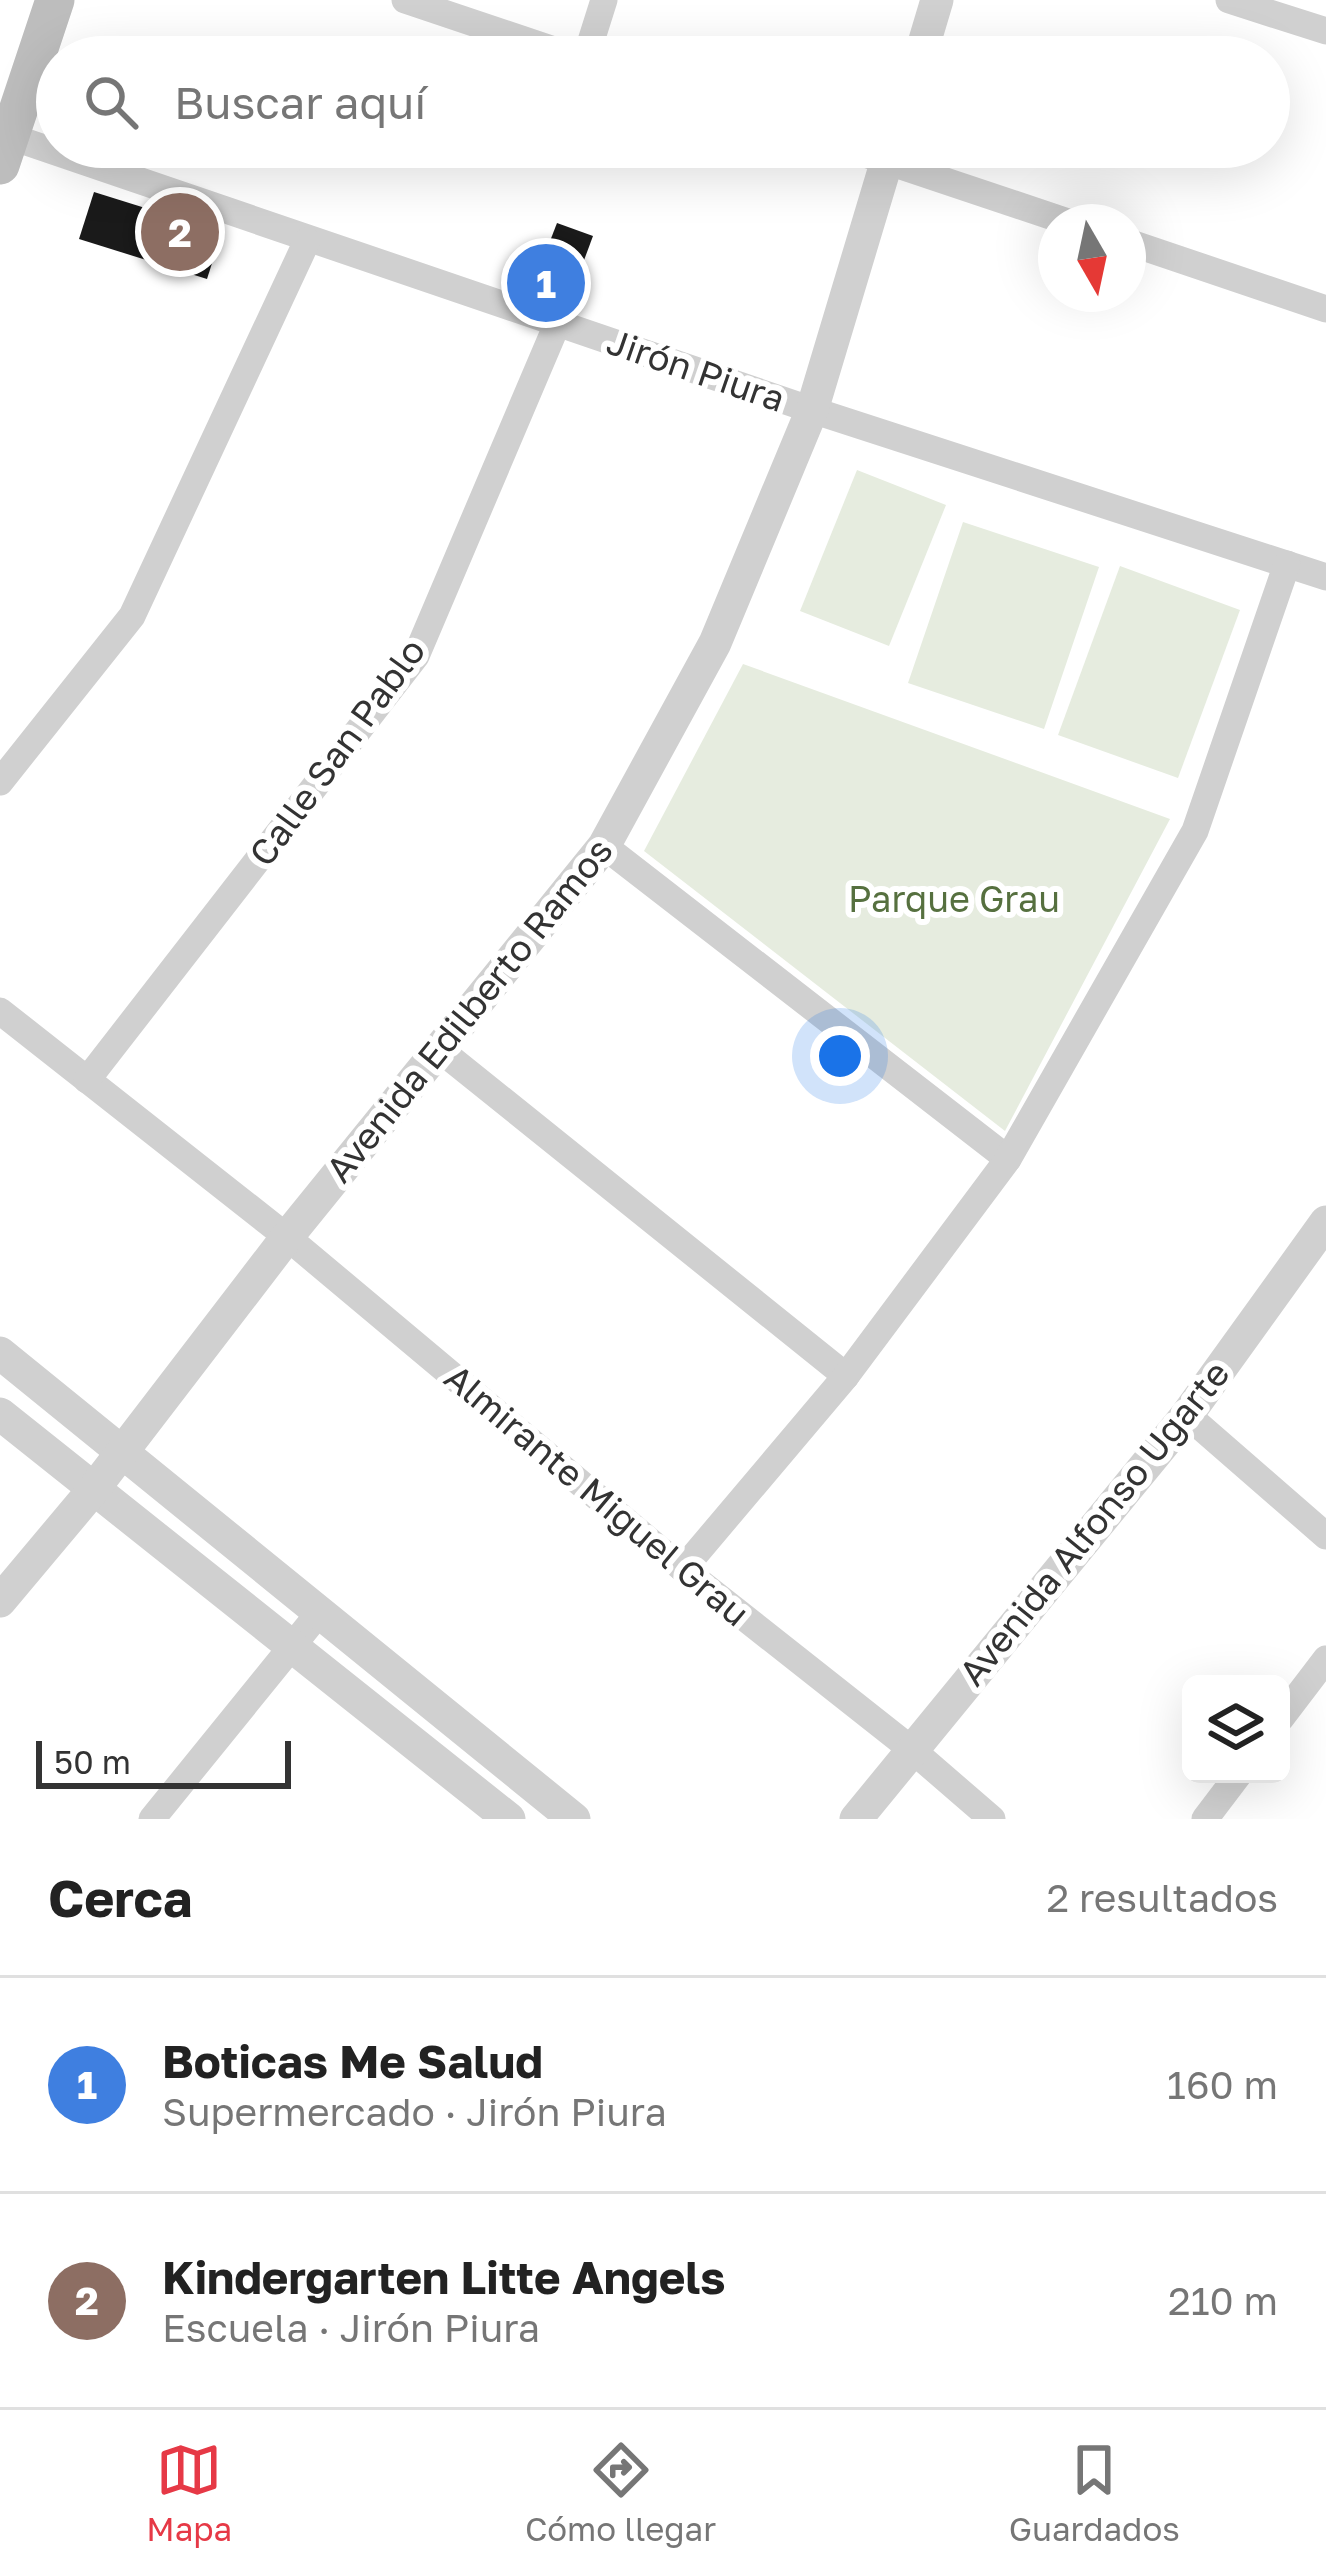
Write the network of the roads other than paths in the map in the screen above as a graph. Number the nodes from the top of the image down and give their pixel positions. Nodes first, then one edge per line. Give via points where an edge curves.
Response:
1 (55, 0) edge
2 (405, 0) edge
3 (604, 0) edge
4 (938, 0) edge
5 (1229, 0) edge
6 (1326, 31) edge
7 (42, 36) edge
8 (512, 36) edge
9 (593, 36) edge
10 (927, 36) edge
11 (36, 54) edge
12 (4, 146) edge
13 (36, 156) edge
14 (74, 168) edge
15 (885, 168) edge
16 (926, 168) edge
17 (1038, 211) edge
18 (307, 241) junction
19 (1146, 248) edge
20 (1326, 309) edge
21 (558, 322) junction
22 (812, 410) junction
23 (1287, 564) junction
24 (1326, 577) edge
25 (0, 782) edge
26 (604, 846) junction
27 (0, 1011) edge
28 (439, 1049) junction
29 (87, 1080) junction
30 (1008, 1160) junction
31 (1326, 1222) edge
32 (287, 1237) junction
33 (0, 1353) edge
34 (846, 1376) junction
35 (0, 1414) edge
36 (1186, 1415) junction
37 (121, 1454) junction
38 (93, 1490) junction
39 (1326, 1536) edge
40 (683, 1569) junction
41 (0, 1600) edge
42 (319, 1613) junction
43 (290, 1647) junction
44 (1326, 1659) edge
45 (1290, 1706) edge
46 (910, 1749) junction
47 (1232, 1783) edge
48 (152, 1819) edge
49 (508, 1819) edge
50 (574, 1819) edge
51 (856, 1819) edge
52 (992, 1819) edge
53 (1205, 1819) edge

1 - 7 main road
2 - 8 street
3 - 9 street
4 - 10 street
5 - 6 street
11 - 12 main road
12 - 13 street, Jirón Piura
14 - 18 street, Jirón Piura
15 - 22 street, Avenida Edilberto Ramos
16 - 17 street
18 - 21 street, Jirón Piura
18 - 25 street via 132,616
19 - 20 street
21 - 22 street, Jirón Piura
21 - 29 street, Calle San Pablo via 416,656
22 - 23 street, Jirón Piura
22 - 26 street, Avenida Edilberto Ramos via 715,644
23 - 24 street, Jirón Piura
23 - 30 street via 1195,831
26 - 28 street, Avenida Edilberto Ramos
26 - 30 street
27 - 29 street, Almirante Miguel Grau
28 - 32 street, Avenida Edilberto Ramos
28 - 34 street
29 - 32 street, Almirante Miguel Grau
30 - 34 street
31 - 36 street, Avenida Alfonso Ugarte
32 - 37 street, Avenida Edilberto Ramos
32 - 40 street, Almirante Miguel Grau
33 - 37 street
34 - 40 street
35 - 38 street
36 - 39 street
36 - 46 street, Avenida Alfonso Ugarte
37 - 38 street, Avenida Edilberto Ramos
37 - 42 street
38 - 41 street, Avenida Edilberto Ramos
38 - 43 street
40 - 46 street, Almirante Miguel Grau
42 - 43 street
42 - 50 street
43 - 48 street
43 - 49 street
44 - 45 street
46 - 51 street, Avenida Alfonso Ugarte
46 - 52 street, Almirante Miguel Grau
47 - 53 street

